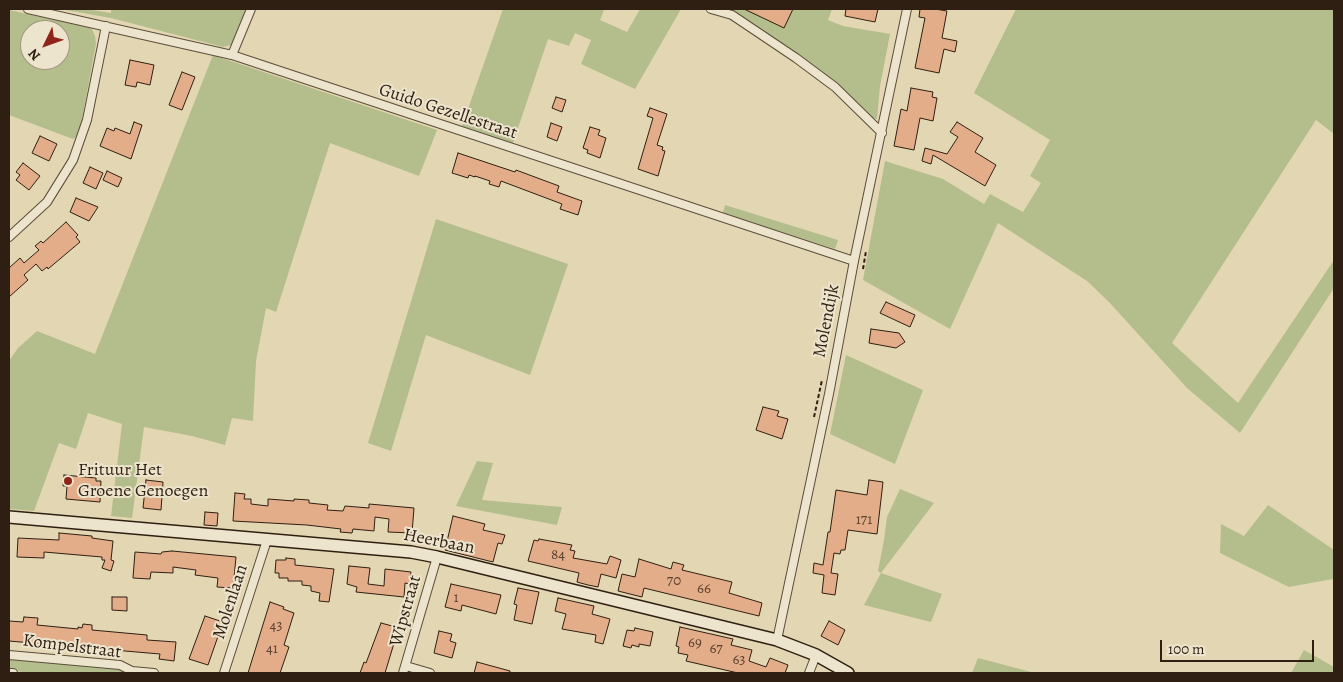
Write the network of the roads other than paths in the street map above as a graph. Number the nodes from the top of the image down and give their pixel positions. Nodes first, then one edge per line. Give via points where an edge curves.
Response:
1 (28, 9) edge
2 (251, 9) edge
3 (711, 9) edge
4 (907, 9) edge
5 (106, 26) junction
6 (232, 55) junction
7 (882, 132) junction
8 (9, 237) edge
9 (854, 261) junction
10 (9, 517) edge
11 (267, 540) junction
12 (437, 557) junction
13 (778, 640) junction
14 (9, 655) edge
15 (816, 655) junction
16 (404, 669) edge
17 (130, 672) edge
18 (9, 673) edge
19 (14, 673) edge
20 (154, 673) edge
21 (224, 673) edge
22 (430, 673) edge
23 (809, 673) edge
24 (848, 673) edge

1 - 5 street, Guido Gezellestraat
2 - 6 street
3 - 7 street via 732,15 796,58 835,87
4 - 7 street, Molendijk
5 - 6 street, Guido Gezellestraat
5 - 8 street via 87,120 73,160 47,202
6 - 9 street, Guido Gezellestraat
7 - 9 street, Molendijk
9 - 13 street, Molendijk
10 - 11 street, Heerbaan
11 - 12 street, Heerbaan
11 - 21 street, Molenlaan
12 - 13 street, Heerbaan
12 - 16 street, Wipstraat
13 - 15 street, Heerbaan
14 - 17 street, Kompelstraat via 120,665
15 - 23 street
15 - 24 street, Heerbaan
16 - 22 street
17 - 20 street, Kompelstraat
18 - 19 street, Kompelstraat

